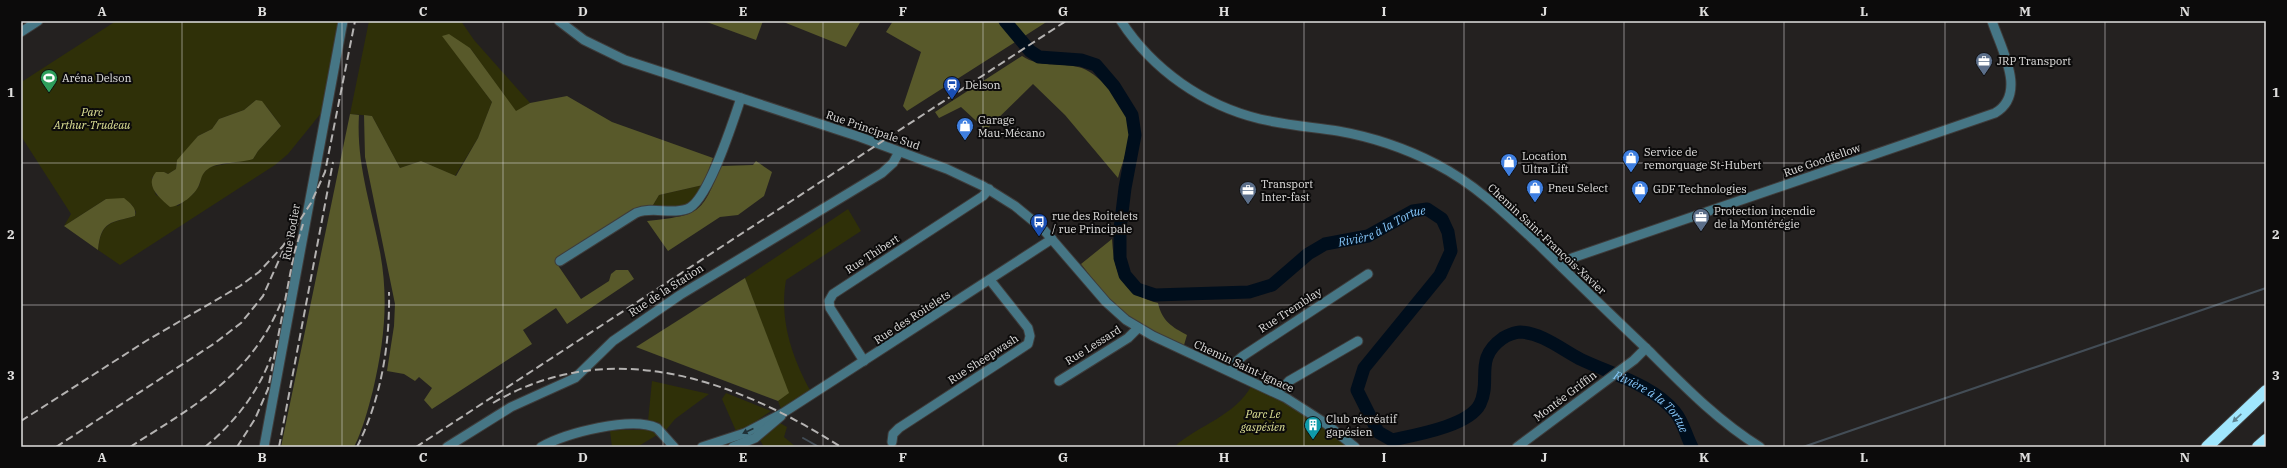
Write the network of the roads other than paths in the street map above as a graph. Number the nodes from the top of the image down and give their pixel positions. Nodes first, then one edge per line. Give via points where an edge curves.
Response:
1 (38, 21) edge
2 (343, 21) edge
3 (559, 21) edge
4 (1121, 21) edge
5 (1992, 21) edge
6 (21, 32) edge
7 (741, 98) junction
8 (899, 152) junction
9 (989, 189) junction
10 (1052, 239) junction
11 (560, 261) dead end
12 (1562, 267) junction
13 (1368, 274) dead end
14 (990, 280) junction
15 (1138, 328) junction
16 (1358, 341) dead end
17 (1646, 348) junction
18 (864, 362) junction
19 (1231, 371) junction
20 (1059, 381) dead end
21 (2266, 391) edge
22 (1278, 393) junction
23 (783, 413) junction
24 (2266, 440) edge
25 (892, 442) dead end
26 (264, 447) edge
27 (447, 447) edge
28 (541, 447) edge
29 (674, 447) edge
30 (702, 447) edge
31 (733, 447) edge
32 (1355, 447) edge
33 (1517, 447) edge
34 (1760, 447) edge
35 (2207, 447) edge
36 (2258, 447) edge

1 - 6 street
2 - 26 street, Rue Rodier
3 - 7 street, Rue Principale Sud via 584,40 614,55
4 - 12 street, Chemin Saint-François-Xavier via 1139,45 1163,69 1191,90 1220,106 1267,121 1338,131 1378,140 1440,166 1492,202
5 - 12 street, Rue Goodfellow via 2012,84 2008,103 1996,113 1572,258
7 - 8 street, Rue Principale Sud
7 - 11 street via 709,183 702,197 694,205 680,211 649,209 636,213
8 - 9 street, Rue Principale Sud
8 - 27 street, Rue de la Station via 893,163 882,173 736,260 638,323 605,347 575,378 511,407
9 - 10 street, Rue Principale Sud via 1025,214
9 - 18 street, Rue Thibert via 983,196 833,294 829,301 832,312
10 - 14 street, Rue des Roitelets
10 - 15 street, Rue Principale Sud via 1111,307
12 - 17 street, Chemin Saint-François-Xavier
13 - 19 street, Rue Tremblay via 1243,356
14 - 18 street, Rue des Roitelets
14 - 25 street, Rue Sheepwash via 1028,328 1028,344 899,428 893,434
15 - 19 street, Chemin Saint-Ignace
15 - 20 street, Rue Lessard via 1128,338
16 - 22 street via 1289,381
17 - 33 street, Montée Griffin
17 - 34 street, Chemin Saint-François-Xavier via 1716,415
18 - 23 street, Rue des Roitelets
19 - 22 street, Chemin Saint-Ignace
21 -> 35 highway
22 - 32 street, Chemin Saint-Ignace via 1325,423
23 -> 30 street, Rue des Roitelets via 750,430
23 - 31 street, Rue des Roitelets via 764,432 748,442
24 - 36 highway
28 - 29 street via 578,432 606,426 634,425 657,428

